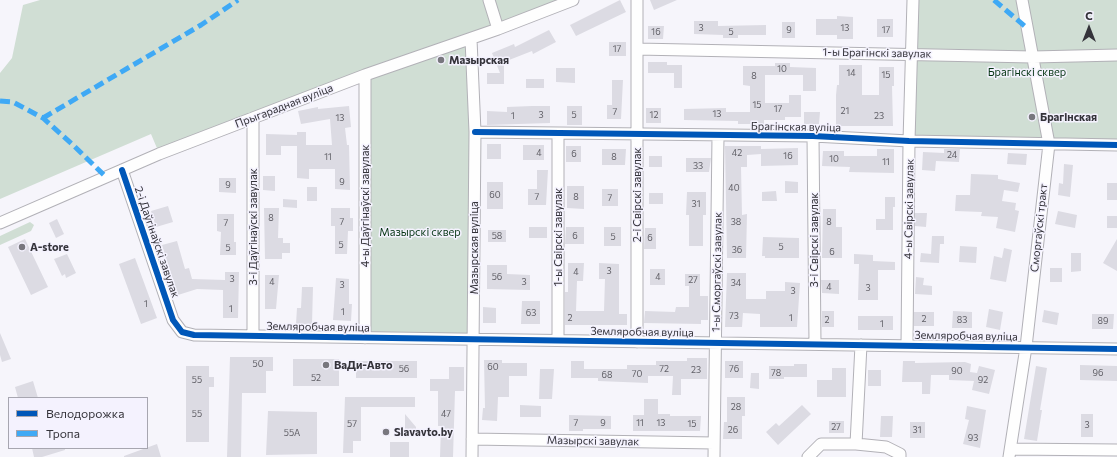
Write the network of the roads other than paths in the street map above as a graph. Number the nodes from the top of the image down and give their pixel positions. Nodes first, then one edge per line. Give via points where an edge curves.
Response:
1 (489, 0) edge
2 (573, 0) edge
3 (637, 0) edge
4 (913, 0) edge
5 (1022, 0) edge
6 (498, 29) junction
7 (471, 39) junction
8 (636, 49) junction
9 (912, 53) junction
10 (1117, 55) edge
11 (1033, 57) junction
12 (365, 75) junction
13 (253, 118) junction
14 (475, 132) junction
15 (637, 133) junction
16 (558, 134) junction
17 (718, 136) junction
18 (813, 136) junction
19 (909, 141) junction
20 (1048, 144) junction
21 (1117, 145) edge
22 (122, 170) junction
23 (0, 223) edge
24 (173, 320) joint
25 (253, 336) junction
26 (365, 338) junction
27 (474, 339) junction
28 (558, 340) junction
29 (637, 342) junction
30 (716, 343) junction
31 (815, 344) junction
32 (861, 345) junction
33 (907, 345) junction
34 (1026, 347) junction
35 (1117, 348) edge
36 (472, 439) junction
37 (714, 443) junction
38 (856, 444) junction
39 (1117, 450) edge
40 (1010, 453) edge
41 (1074, 453) edge
42 (472, 457) edge
43 (714, 457) edge
44 (808, 457) edge
45 (900, 457) edge

1 - 6 street
2 - 6 street, Прыгарадная вуліца
3 - 8 street, 2-і Свірскі завулак
4 - 9 street, 4-ы Свірскі завулак
5 - 11 street, Сморгаўскі тракт
6 - 7 street, Прыгарадная вуліца
7 - 12 street, Прыгарадная вуліца
7 - 14 street, Мазырская вуліца
8 - 9 street, 1-ы Брагінскі завулак
8 - 15 street, 2-і Свірскі завулак
9 - 11 street, 1-ы Брагінскі завулак
9 - 19 street, 4-ы Свірскі завулак
10 - 11 street, 1-ы Брагінскі завулак
11 - 20 street, Сморгаўскі тракт
12 - 13 street, Прыгарадная вуліца
12 - 26 street, 4-ы Даўгінаўскі завулак
13 - 22 street, Прыгарадная вуліца
13 - 25 street, 3-і Даўгінаўскі завулак
14 - 16 street, Брагінская вуліца
14 - 27 street, Мазырская вуліца
15 - 16 street, Брагінская вуліца
15 - 17 street, Брагінская вуліца
15 - 29 street, 2-і Свірскі завулак
16 - 28 street, 1-ы Свірскі завулак
17 - 18 street, Брагінская вуліца
17 - 30 street, 1-ы Сморгаўскі завулак
18 - 19 street, Брагінская вуліца
18 - 31 street, 3-і Свірскі завулак
19 - 20 street, Брагінская вуліца
19 - 33 street, 4-ы Свірскі завулак
20 - 21 street, Брагінская вуліца
20 - 34 street, Сморгаўскі тракт
22 - 23 street, Прыгарадная вуліца
22 - 24 street, 2-і Даўгінаўскі завулак
24 - 25 street, Земляробчая вуліца via 182,332 194,335
25 - 26 street, Земляробчая вуліца
26 - 27 street, Земляробчая вуліца
27 - 28 street, Земляробчая вуліца
27 - 36 street, Мазырская вуліца
28 - 29 street, Земляробчая вуліца
29 - 30 street, Земляробчая вуліца
30 - 31 street, Земляробчая вуліца
30 - 37 street, 1-ы Сморгаўскі завулак
31 - 32 street, Земляробчая вуліца
32 - 33 street, Земляробчая вуліца
32 - 38 street
33 - 34 street, Земляробчая вуліца
34 - 35 street, Земляробчая вуліца
34 - 40 street, Сморгаўскі тракт
36 - 37 street, Мазырскі завулак
36 - 42 street, Мазырская вуліца
37 - 43 street, 1-ы Сморгаўскі завулак
38 - 44 street via 821,444
38 - 45 street via 886,447 900,454
39 - 41 street
40 - 41 street

